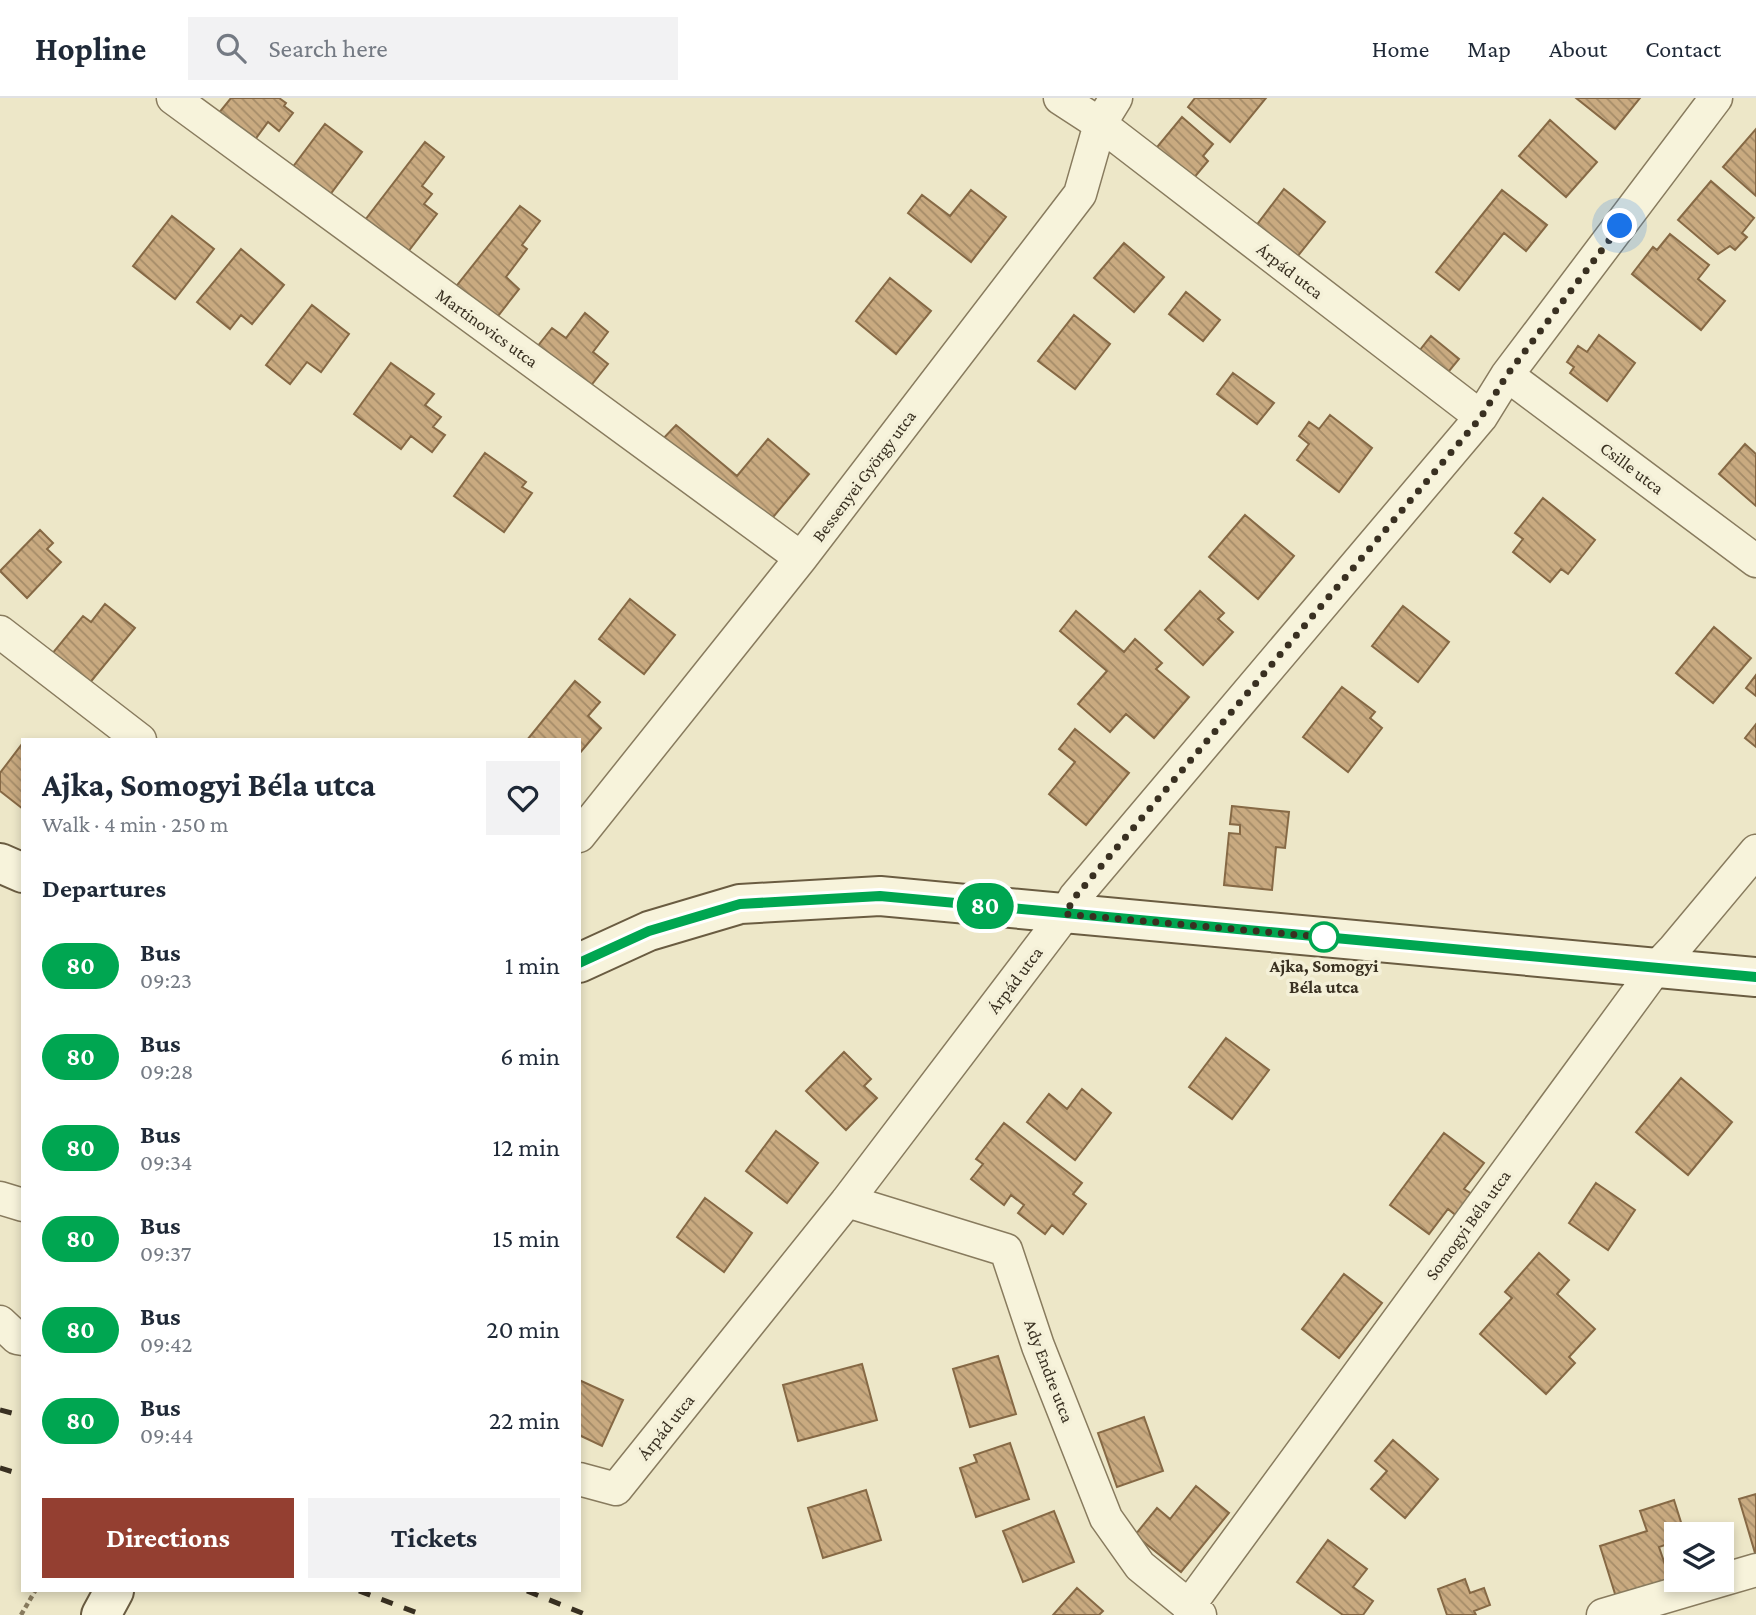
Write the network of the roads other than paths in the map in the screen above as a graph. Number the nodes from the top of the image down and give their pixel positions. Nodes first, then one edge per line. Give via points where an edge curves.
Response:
1 (173, 98) edge
2 (1060, 98) edge
3 (1716, 98) edge
4 (1108, 111) edge
5 (1507, 375) junction
6 (1481, 417) junction
7 (801, 558) junction
8 (1756, 561) edge
9 (0, 632) edge
10 (137, 738) edge
11 (581, 833) edge
12 (1756, 851) edge
13 (0, 863) edge
14 (21, 872) edge
15 (1065, 914) junction
16 (581, 962) edge
17 (1656, 968) junction
18 (1756, 977) edge
19 (0, 1198) edge
20 (847, 1201) junction
21 (21, 1204) edge
22 (0, 1322) edge
23 (21, 1339) edge
24 (581, 1480) edge
25 (1756, 1570) edge
26 (1734, 1576) edge
27 (113, 1592) edge
28 (1681, 1592) edge
29 (1194, 1611) edge
30 (101, 1615) edge
31 (1603, 1615) edge

1 - 7 street, Martinovics utca
2 - 4 street, Árpád utca
3 - 5 street, Árpád utca
4 - 6 street, Árpád utca
4 - 7 street, Bessenyei György utca via 1080,194
5 - 6 street, Árpád utca
5 - 8 street, Csille utca
6 - 15 street, Árpád utca
7 - 11 street, Bessenyei György utca
9 - 10 street
12 - 17 street, Somogyi Béla utca
13 - 14 main road
15 - 16 main road via 880,896 740,904 649,931
15 - 17 main road
15 - 20 street, Árpád utca
17 - 18 main road
17 - 29 street, Somogyi Béla utca
19 - 21 street
20 - 24 street, Árpád utca via 616,1489
20 - 29 street, Ady Endre utca via 1006,1250 1038,1346 1106,1518 1140,1566
22 - 23 street
25 - 26 street
27 - 30 main road
28 - 31 street

